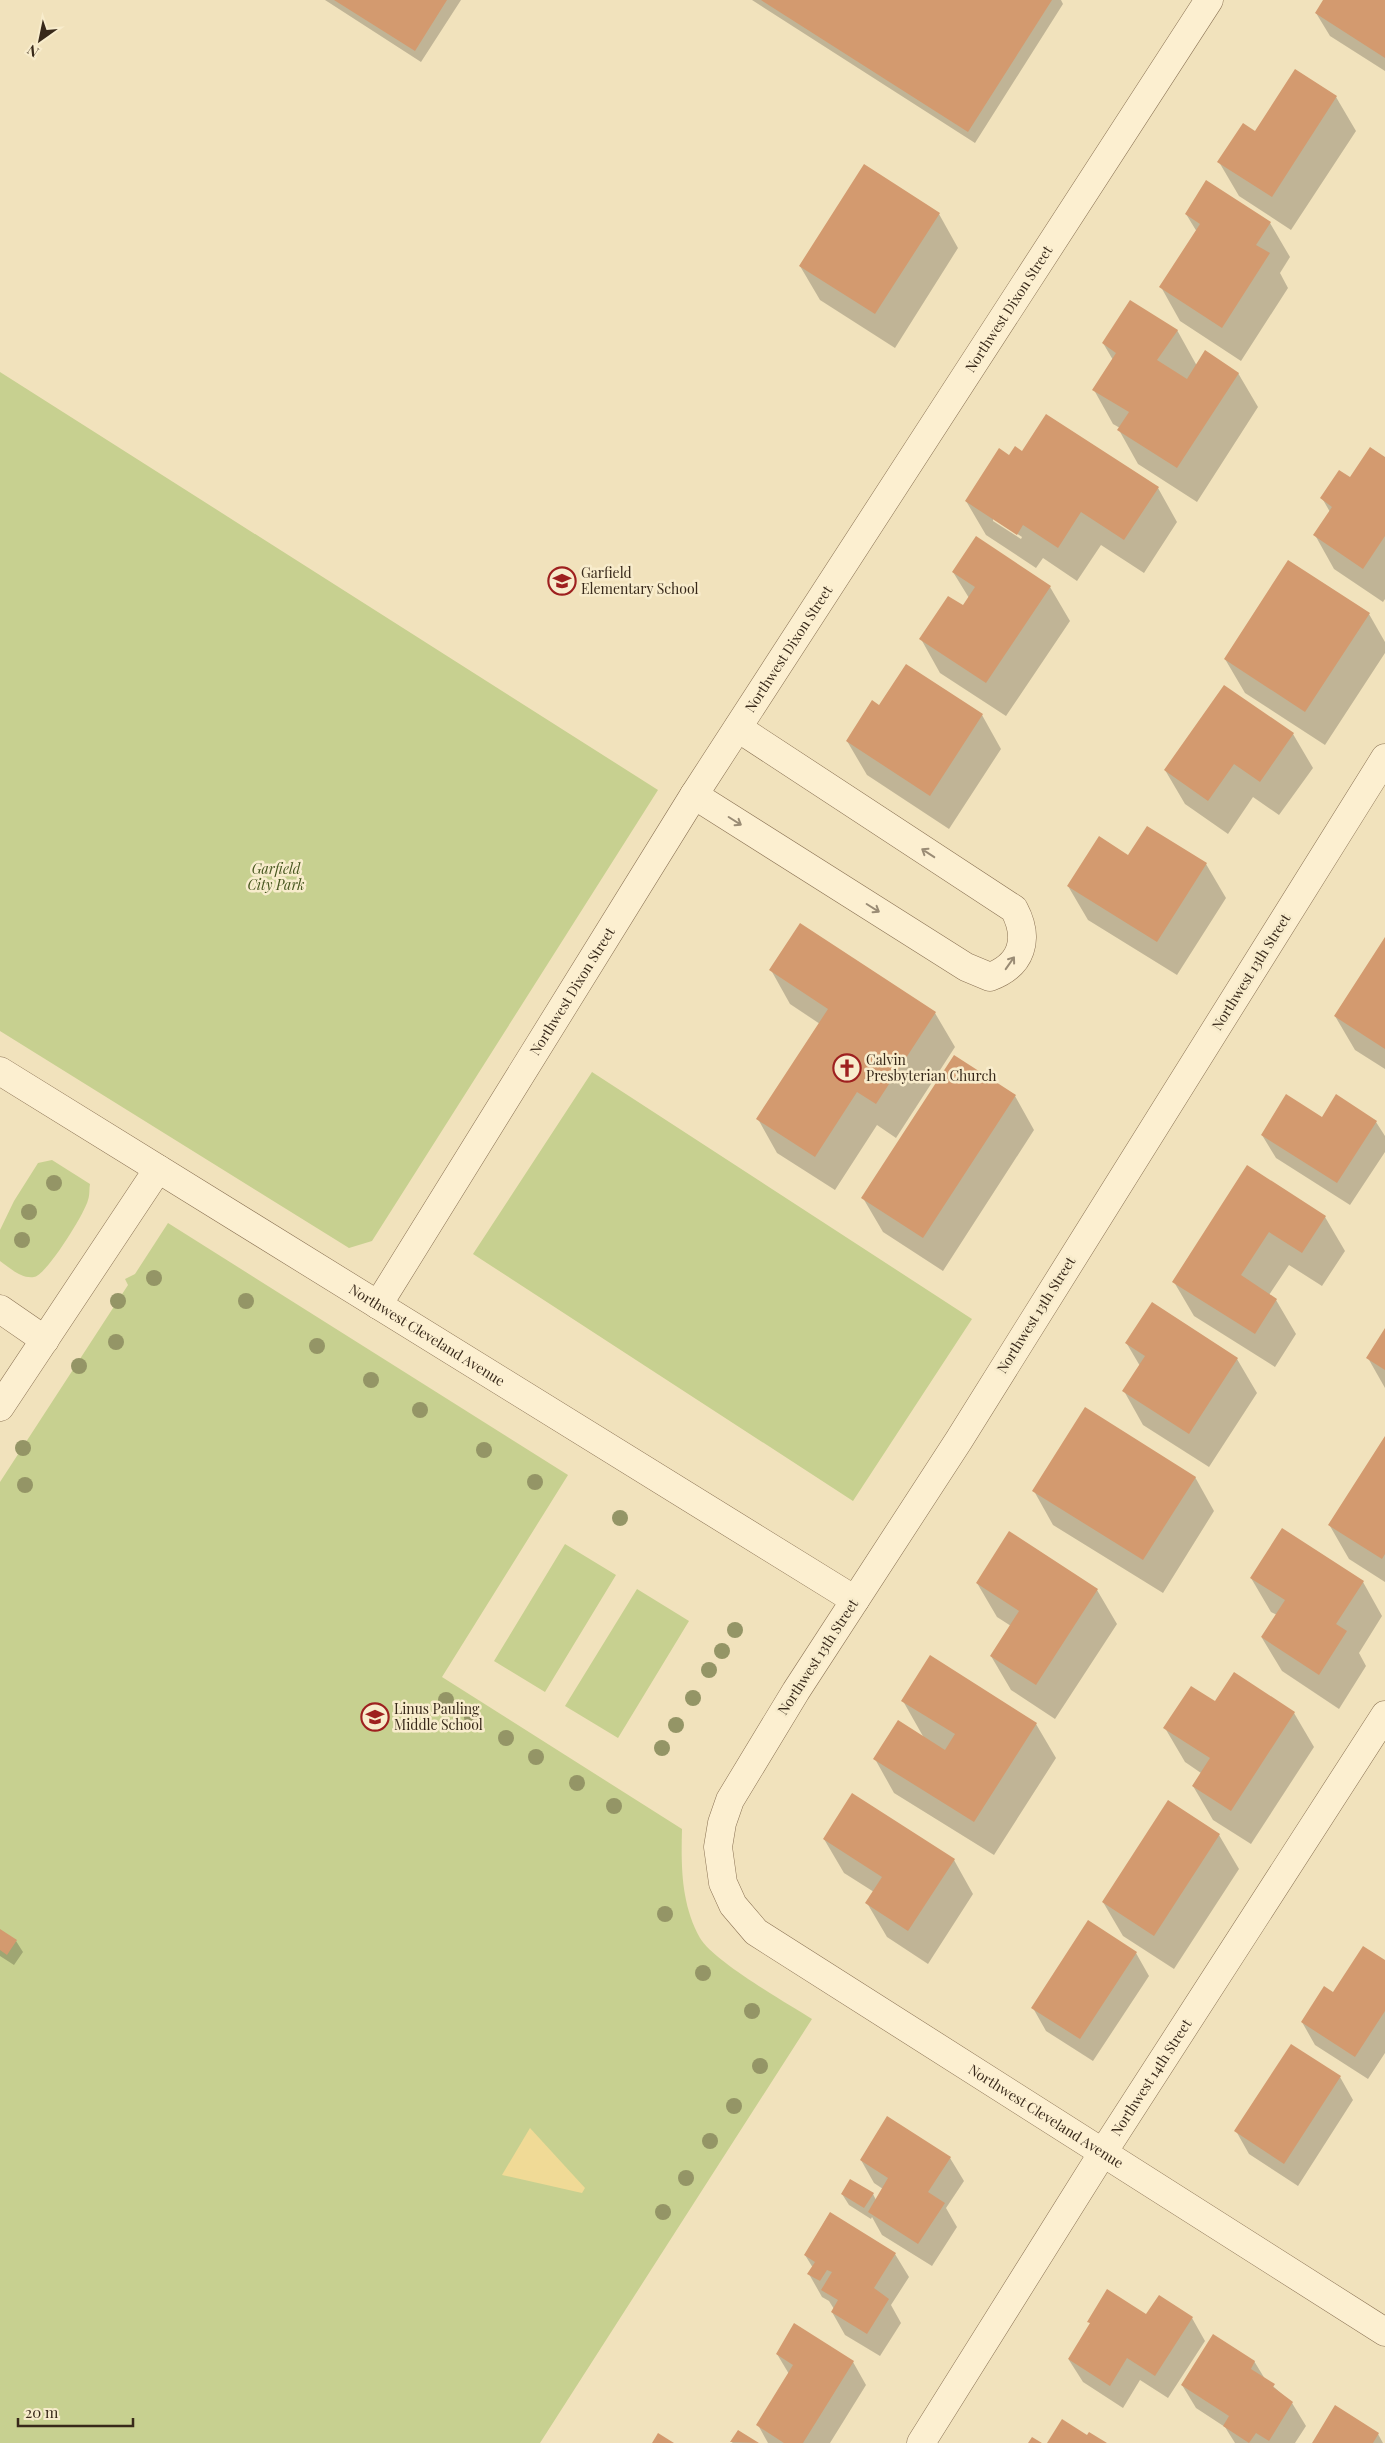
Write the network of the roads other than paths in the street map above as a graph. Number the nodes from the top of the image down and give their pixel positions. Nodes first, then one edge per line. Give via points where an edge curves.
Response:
1 (1209, 0) edge
2 (738, 728) junction
3 (1385, 758) edge
4 (694, 795) junction
5 (0, 1071) edge
6 (158, 1169) junction
7 (378, 1305) junction
8 (0, 1309) edge
9 (44, 1340) junction
10 (0, 1407) edge
11 (855, 1600) junction
12 (1385, 1714) edge
13 (723, 1883) joint
14 (1102, 2154) junction
15 (1385, 2332) edge
16 (921, 2443) edge

1 - 2 street, Northwest Dixon Street
2 - 4 street, Northwest Dixon Street
4 -> 2 street via 966,967 990,978 1005,972 1020,950 1024,937 1014,909
3 - 11 street, Northwest 13th Street via 959,1440
4 - 7 street, Northwest Dixon Street
5 - 6 street, Northwest Cleveland Avenue
6 - 7 street, Northwest Cleveland Avenue
6 - 9 street
7 - 11 street, Northwest Cleveland Avenue
8 - 9 street
9 - 10 street
11 - 13 street, Northwest 13th Street via 730,1800 718,1847
12 - 14 street, Northwest 14th Street
13 - 14 street, Northwest Cleveland Avenue via 733,1905 756,1932
14 - 15 street, Northwest Cleveland Avenue
14 - 16 street, Northwest 14th Street

